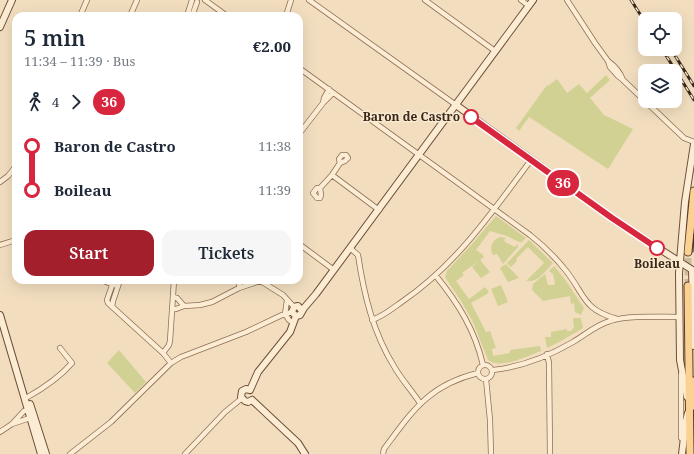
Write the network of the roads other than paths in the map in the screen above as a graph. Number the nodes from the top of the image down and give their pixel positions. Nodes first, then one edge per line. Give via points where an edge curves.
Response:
1 (12, 0) edge
2 (87, 0) edge
3 (137, 0) edge
4 (198, 0) edge
5 (291, 0) edge
6 (309, 0) edge
7 (425, 0) edge
8 (521, 0) edge
9 (533, 0) edge
10 (567, 0) edge
11 (529, 6) junction
12 (82, 12) edge
13 (132, 12) edge
14 (190, 12) edge
15 (194, 12) edge
16 (220, 12) edge
17 (287, 12) edge
18 (0, 27) edge
19 (495, 51) junction
20 (303, 71) edge
21 (329, 89) junction
22 (333, 92) junction
23 (323, 103) junction
24 (456, 105) junction
25 (303, 129) edge
26 (694, 143) edge
27 (420, 155) junction
28 (531, 160) junction
29 (340, 163) dead end
30 (12, 171) edge
31 (332, 175) junction
32 (0, 182) edge
33 (320, 188) dead end
34 (694, 191) edge
35 (379, 210) junction
36 (495, 210) junction
37 (12, 241) edge
38 (0, 245) edge
39 (303, 247) edge
40 (350, 249) junction
41 (688, 252) tunnel mouth
42 (680, 262) junction
43 (334, 270) junction
44 (693, 270) edge
45 (436, 276) junction
46 (112, 284) edge
47 (116, 284) edge
48 (174, 284) edge
49 (240, 284) edge
50 (250, 284) edge
51 (266, 284) edge
52 (118, 286) joint
53 (688, 286) tunnel mouth
54 (239, 288) junction
55 (173, 297) junction
56 (287, 300) junction
57 (184, 306) junction
58 (112, 307) junction
59 (172, 309) junction
60 (296, 311) junction
61 (285, 314) junction
62 (0, 316) edge
63 (679, 317) junction
64 (608, 319) junction
65 (372, 320) junction
66 (293, 323) junction
67 (2, 326) edge
68 (694, 346) edge
69 (60, 348) dead end
70 (163, 353) junction
71 (547, 354) junction
72 (680, 360) junction
73 (171, 363) junction
74 (484, 365) junction
75 (493, 370) junction
76 (478, 373) junction
77 (486, 379) junction
78 (694, 381) edge
79 (22, 390) junction
80 (250, 390) junction
81 (26, 398) junction
82 (242, 399) junction
83 (252, 400) junction
84 (420, 402) junction
85 (690, 407) edge
86 (31, 414) junction
87 (12, 424) junction
88 (0, 432) edge
89 (684, 440) junction
90 (41, 454) edge
91 (46, 454) edge
92 (70, 454) edge
93 (185, 454) edge
94 (305, 454) edge
95 (383, 454) edge
96 (491, 454) edge
97 (550, 454) edge
98 (682, 454) edge
99 (690, 454) edge

1 - 18 street
2 - 12 street
3 - 13 street
4 - 14 street
4 - 15 street
4 - 16 street
5 - 17 street
6 - 24 street
7 - 19 street
8 - 11 street
9 - 11 street
10 - 26 street via 610,67 684,138
11 - 19 street
19 - 24 street
20 - 21 street
21 - 22 street
21 - 23 street
22 - 23 street
22 - 27 street
23 - 25 street
24 - 27 street
24 - 28 street
26 - 42 street via 685,202
27 - 35 street
27 - 36 street
28 - 36 street
28 - 42 street via 616,222
29 - 31 street
30 - 32 street
31 - 33 street
31 - 35 street
34 - 41 main road
35 - 40 street
36 - 45 street
36 - 64 street via 540,242 566,271 589,305
37 - 38 street
39 - 43 street
40 - 43 street
40 - 65 street via 358,255
42 - 44 street
42 - 63 street
43 - 60 street via 311,300
44 - 68 street
45 - 65 street via 381,317
45 - 74 street via 451,294 469,324
46 - 58 street via 107,302
47 - 52 street
48 - 55 street
49 - 54 street
50 - 54 street
51 - 56 street
52 - 58 street
53 - 85 main road
54 - 57 street via 212,302
55 - 57 street
55 - 59 street
56 - 60 street
56 - 61 street
57 - 59 street
58 - 70 street
59 - 70 street via 170,342
60 - 61 street
60 - 66 street
61 - 66 street
61 - 73 street
62 - 67 street
63 - 64 street
63 - 72 street
64 - 71 street via 571,343
65 - 84 street via 394,367
66 - 80 street via 290,332 258,372
67 - 79 street
69 - 81 street via 72,363 52,382
70 - 73 street
71 - 75 street via 518,365
71 - 97 street
72 - 85 street
72 - 89 street via 681,438
73 - 92 street via 111,422
74 - 75 street via 489,365
74 - 76 street via 479,368
75 - 77 street via 491,376
76 - 77 street via 481,378
76 - 84 street via 454,381
77 - 96 street
78 - 85 main road
79 - 81 street
79 - 86 street
80 - 82 street via 242,391
80 - 83 street via 253,394
81 - 86 street
82 - 83 street via 246,402
82 - 93 street via 225,412
83 - 94 street via 298,443
84 - 95 street via 384,448
85 - 89 street
85 - 99 main road
86 - 87 street
86 - 87 street via 20,415
86 - 90 street
86 - 91 street
87 - 88 street
89 - 98 street

